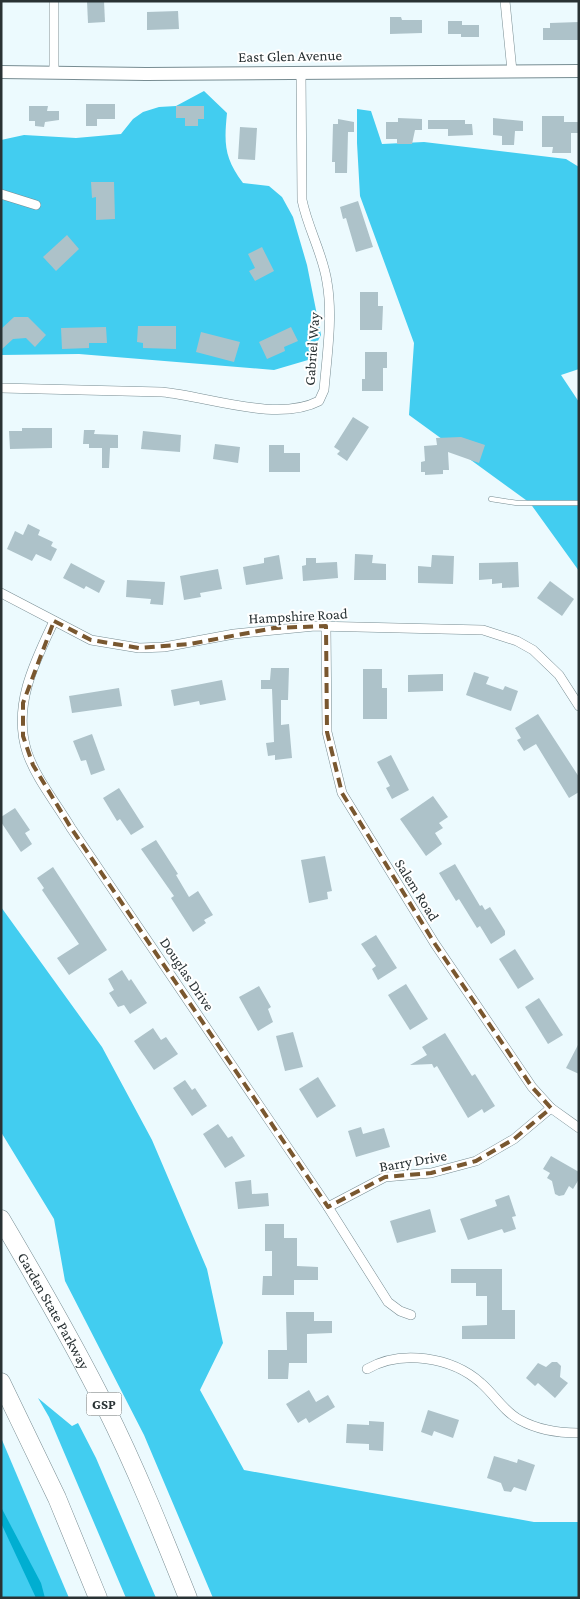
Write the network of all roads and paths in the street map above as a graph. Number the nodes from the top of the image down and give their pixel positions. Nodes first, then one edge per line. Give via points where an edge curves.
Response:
1 (54, 1) edge
2 (506, 1) edge
3 (512, 70) junction
4 (1, 72) edge
5 (54, 72) junction
6 (302, 72) junction
7 (579, 72) edge
8 (1, 194) edge
9 (36, 206) dead end
10 (1, 388) edge
11 (491, 499) dead end
12 (579, 503) edge
13 (1, 594) edge
14 (54, 621) junction
15 (326, 626) junction
16 (579, 706) edge
17 (551, 1108) junction
18 (579, 1128) edge
19 (328, 1207) junction
20 (1, 1219) edge
21 (411, 1315) dead end
22 (367, 1369) dead end
23 (1, 1382) edge
24 (579, 1433) edge
25 (98, 1598) edge
26 (188, 1598) edge

1 - 5 street
2 - 3 street
3 - 6 street, East Glen Avenue
3 - 7 street, East Glen Avenue
4 - 5 street, East Glen Avenue
5 - 6 street, East Glen Avenue
6 - 10 street, Gabriel Way via 302,200 327,281 329,303 324,390 319,401 287,410 220,403 162,392
8 - 9 street
11 - 12 lane via 517,504
13 - 14 street, Hampshire Road
14 - 15 street, Hampshire Road via 91,640 138,648 190,644 274,628
14 - 19 street, Douglas Drive via 23,702 23,736 33,765 71,828
15 - 16 street, Hampshire Road via 467,629 500,634 517,641 547,662
15 - 17 street, Salem Road via 328,732 342,793 435,944 532,1087
17 - 18 street, Salem Road
17 - 19 street, Barry Drive via 514,1139 476,1161 430,1173 385,1177
19 - 21 street, Douglas Drive via 388,1302
20 - 26 highway, Garden State Parkway / GSP via 105,1406
22 - 24 street via 395,1358 442,1362 470,1374 519,1420 548,1431
23 - 25 highway via 57,1498

